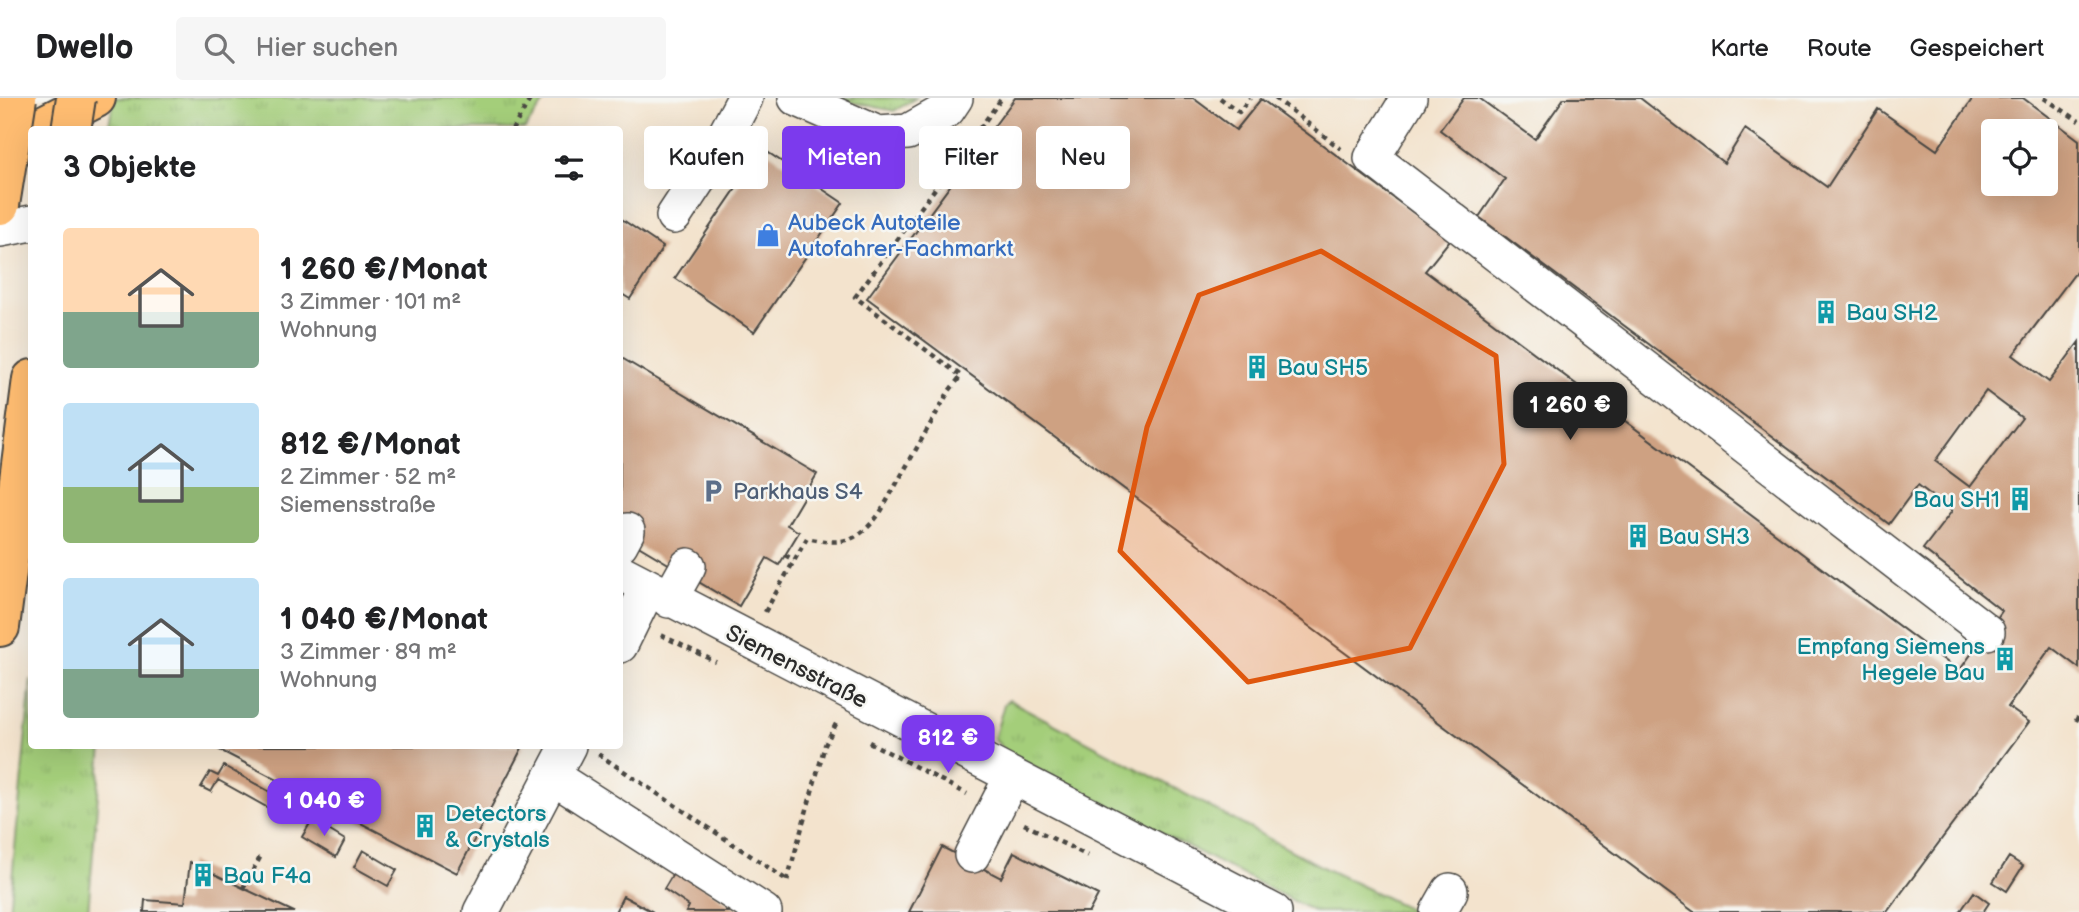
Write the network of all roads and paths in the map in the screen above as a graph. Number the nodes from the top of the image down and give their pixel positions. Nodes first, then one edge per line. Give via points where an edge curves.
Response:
1 (17, 98) edge
2 (76, 98) edge
3 (96, 98) edge
4 (531, 98) edge
5 (745, 98) edge
6 (796, 98) edge
7 (956, 98) edge
8 (1002, 98) edge
9 (1220, 98) edge
10 (1250, 98) edge
11 (1275, 98) edge
12 (1409, 98) edge
13 (2045, 98) edge
14 (2079, 121) edge
15 (41, 126) edge
16 (72, 126) edge
17 (514, 126) edge
18 (28, 133) edge
19 (0, 147) edge
20 (1372, 158) junction
21 (0, 205) edge
22 (674, 216) dead end
23 (28, 224) edge
24 (0, 229) edge
25 (891, 315) dead end
26 (887, 321) junction
27 (28, 410) edge
28 (785, 555) dead end
29 (794, 560) junction
30 (688, 566) dead end
31 (645, 587) edge
32 (0, 627) edge
33 (1987, 632) dead end
34 (626, 633) edge
35 (748, 641) junction
36 (721, 665) dead end
37 (851, 694) junction
38 (824, 719) dead end
39 (835, 724) junction
40 (848, 731) dead end
41 (860, 737) dead end
42 (583, 749) edge
43 (553, 777) junction
44 (1012, 777) junction
45 (995, 809) junction
46 (262, 854) dead end
47 (972, 855) dead end
48 (1091, 858) dead end
49 (787, 880) junction
50 (243, 888) dead end
51 (774, 901) edge
52 (483, 908) edge
53 (1274, 912) edge

1 - 21 main road, bridge
2 - 16 main road, bridge
3 - 15 main road
4 - 17 path
5 - 22 street
6 - 7 street via 878,134 908,132 947,110
8 - 26 path via 855,297
9 - 10 path via 1239,112
11 - 20 path via 1365,168
12 - 20 street
13 - 14 path
18 - 19 main road
20 - 33 street
23 - 24 street
25 - 26 path
26 - 29 path via 961,376 867,530 851,540 830,544 807,538
27 - 32 main road
28 - 29 path
29 - 35 path
30 - 31 street
31 - 34 street
31 - 35 street, Siemensstraße
34 - 36 path
35 - 37 street, Siemensstraße
37 - 39 path
37 - 44 street, Siemensstraße
38 - 39 path
39 - 40 path
39 - 49 path
41 - 45 path
42 - 43 street
42 - 49 path
43 - 51 street
43 - 52 street
44 - 45 street
44 - 53 street, Siemensstraße
45 - 47 street
45 - 48 path
46 - 50 path
49 - 51 path

